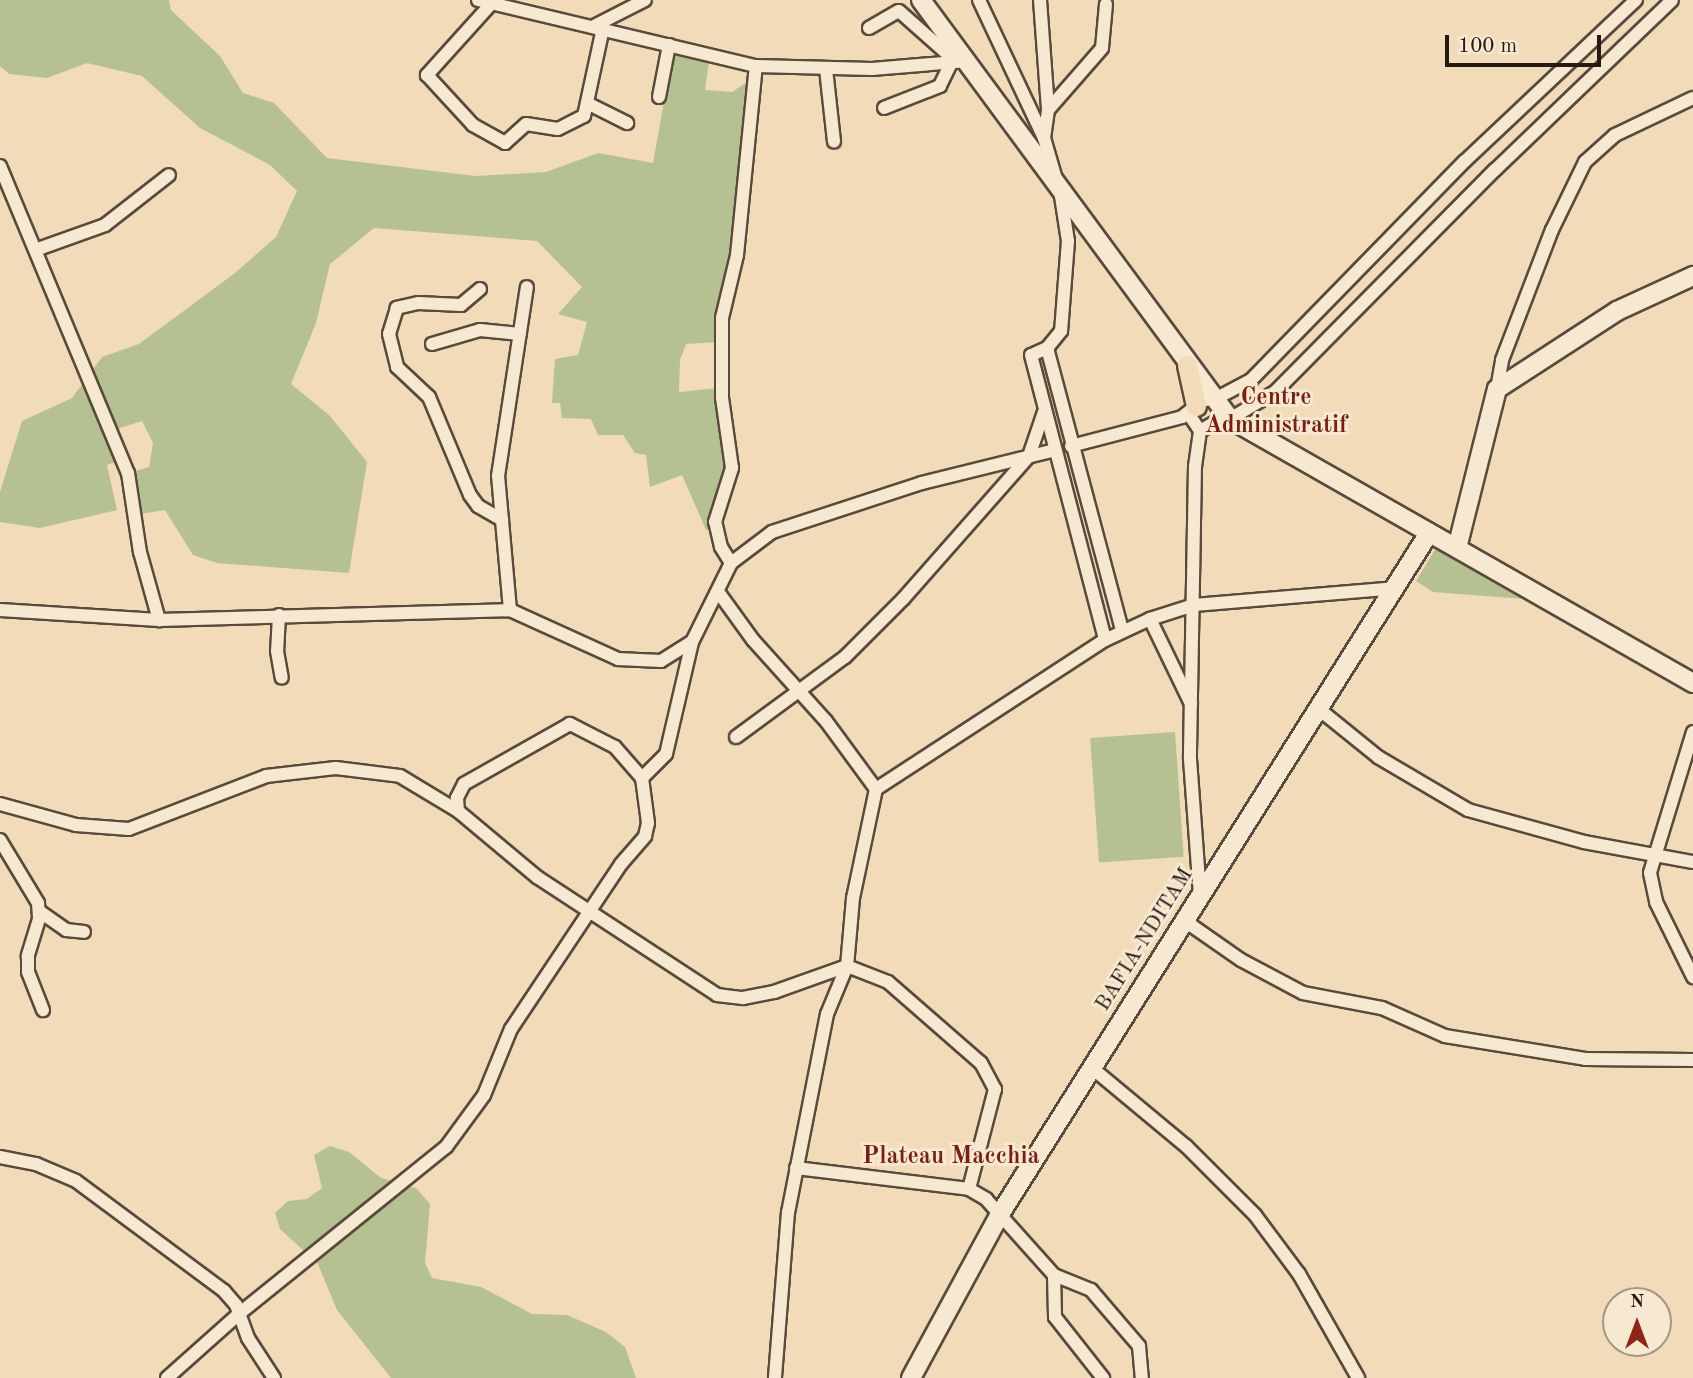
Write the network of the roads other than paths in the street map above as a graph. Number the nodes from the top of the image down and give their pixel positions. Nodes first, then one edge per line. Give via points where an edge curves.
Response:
1 (645, 0) edge
2 (920, 0) edge
3 (979, 0) edge
4 (1040, 0) edge
5 (1636, 0) edge
6 (1672, 0) edge
7 (484, 2) edge
8 (1106, 4) dead end
9 (599, 27) junction
10 (869, 28) dead end
11 (669, 45) junction
12 (961, 60) junction
13 (756, 66) junction
14 (826, 69) junction
15 (659, 97) dead end
16 (1693, 98) edge
17 (587, 103) junction
18 (884, 108) dead end
19 (1048, 110) junction
20 (627, 123) dead end
21 (1044, 138) junction
22 (834, 142) dead end
23 (0, 166) edge
24 (169, 175) dead end
25 (1062, 196) junction
26 (38, 249) junction
27 (1693, 276) edge
28 (527, 287) dead end
29 (480, 289) dead end
30 (520, 334) junction
31 (432, 344) dead end
32 (1047, 348) junction
33 (1187, 365) junction
34 (1496, 389) junction
35 (1215, 399) junction
36 (1192, 409) junction
37 (1045, 412) junction
38 (1230, 419) junction
39 (1200, 431) junction
40 (1070, 441) junction
41 (1054, 445) junction
42 (1029, 456) junction
43 (502, 520) junction
44 (1429, 533) junction
45 (1457, 548) junction
46 (731, 563) junction
47 (1397, 588) junction
48 (719, 593) junction
49 (1194, 605) junction
50 (0, 610) edge
51 (510, 610) junction
52 (279, 615) junction
53 (1150, 619) junction
54 (159, 620) junction
55 (1122, 630) junction
56 (1105, 640) junction
57 (692, 642) junction
58 (282, 678) dead end
59 (1693, 682) edge
60 (801, 691) junction
61 (1192, 707) junction
62 (1320, 710) junction
63 (1693, 732) edge
64 (736, 737) dead end
65 (642, 778) junction
66 (876, 789) junction
67 (0, 804) edge
68 (458, 811) junction
69 (0, 840) edge
70 (1654, 853) junction
71 (1693, 863) edge
72 (1200, 895) junction
73 (39, 911) junction
74 (589, 912) junction
75 (1185, 921) junction
76 (84, 932) dead end
77 (847, 966) junction
78 (1693, 977) edge
79 (43, 1010) dead end
80 (1693, 1060) edge
81 (1091, 1068) junction
82 (0, 1157) edge
83 (796, 1168) junction
84 (969, 1189) junction
85 (1000, 1214) junction
86 (1054, 1275) junction
87 (240, 1313) junction
88 (167, 1378) edge
89 (274, 1378) edge
90 (775, 1378) edge
91 (911, 1378) edge
92 (1103, 1378) edge
93 (1142, 1378) edge
94 (1359, 1378) edge

1 - 9 street
2 - 12 main road
3 - 21 street
4 - 19 street
5 - 35 street via 1465,161 1251,380
6 - 38 street via 1275,392
7 - 9 street
7 - 17 street via 427,75 473,125 505,143 526,124 558,130 584,116
8 - 19 street via 1102,48
9 - 11 street
9 - 17 street
10 - 12 street via 899,11
11 - 13 street
11 - 15 street
12 - 14 street
12 - 18 street via 940,86
12 - 25 main road
13 - 14 street
13 - 46 street via 737,255 722,318 722,398 732,468 715,522 720,547
14 - 22 street
16 - 34 street via 1615,135 1585,163 1569,187 1537,267 1502,360
17 - 20 street
19 - 21 street
21 - 25 street
23 - 26 street
24 - 26 street via 105,225
25 - 32 street via 1068,241 1066,307 1061,331
25 - 33 main road
26 - 54 street via 128,473 140,552
27 - 34 main road via 1626,306
28 - 30 street
29 - 43 street via 461,304 397,308 389,334 397,367 429,397 470,495 478,506
30 - 31 street via 481,330
30 - 43 street via 500,447
32 - 37 street via 1031,355
32 - 40 street
33 - 35 main road
33 - 36 main road
34 - 45 main road
35 - 36 street via 1209,397
35 - 38 main road
36 - 39 street
36 - 40 street
37 - 41 street
37 - 42 street
38 - 39 street
38 - 44 main road
39 - 49 street
40 - 41 street
40 - 55 street
41 - 42 street
41 - 56 street
42 - 46 street via 910,486 772,533
42 - 60 street via 871,632
43 - 51 street
44 - 45 main road
44 - 47 main road, BAFIA-NDITAM
45 - 59 main road
46 - 48 street
47 - 49 street
47 - 62 main road, BAFIA-NDITAM
48 - 57 street
48 - 60 street via 753,640
49 - 53 street
49 - 61 street
50 - 54 street
51 - 52 street
51 - 57 street via 618,659 661,662
52 - 54 street
52 - 58 street via 277,651
53 - 55 street
53 - 61 street
55 - 56 street
56 - 66 street
57 - 65 street via 666,754
60 - 64 street
60 - 66 street
61 - 72 street via 1192,814
62 - 70 street via 1388,764 1468,810 1584,842
62 - 72 main road, BAFIA-NDITAM
63 - 70 street
65 - 68 street via 615,747 570,724 464,784 457,798
65 - 74 street via 647,830
66 - 77 street via 853,898
67 - 68 street via 76,825 129,829 257,779 336,768 400,776
68 - 74 street
69 - 73 street via 34,890
70 - 71 street
70 - 78 street via 1651,888
72 - 75 main road, BAFIA-NDITAM
73 - 76 street via 66,930
73 - 79 street via 28,972
74 - 77 street via 717,996 743,998 774,992
74 - 87 street via 511,1029 484,1095 446,1147
75 - 80 street via 1241,960 1303,993 1382,1008 1445,1036 1585,1059
75 - 81 main road, BAFIA-NDITAM
77 - 83 street via 827,1014
77 - 84 street via 888,982 981,1063 995,1089 995,1101
81 - 85 main road, BAFIA-NDITAM
81 - 94 street via 1186,1146 1255,1216 1298,1274
82 - 87 street via 36,1164 76,1181 224,1291
83 - 84 street
83 - 90 street via 788,1212
84 - 85 street
85 - 86 street
85 - 91 main road, BAFIA-NDITAM
86 - 92 street via 1055,1317
86 - 93 street via 1091,1290 1143,1357
87 - 88 street
87 - 89 street via 248,1338

